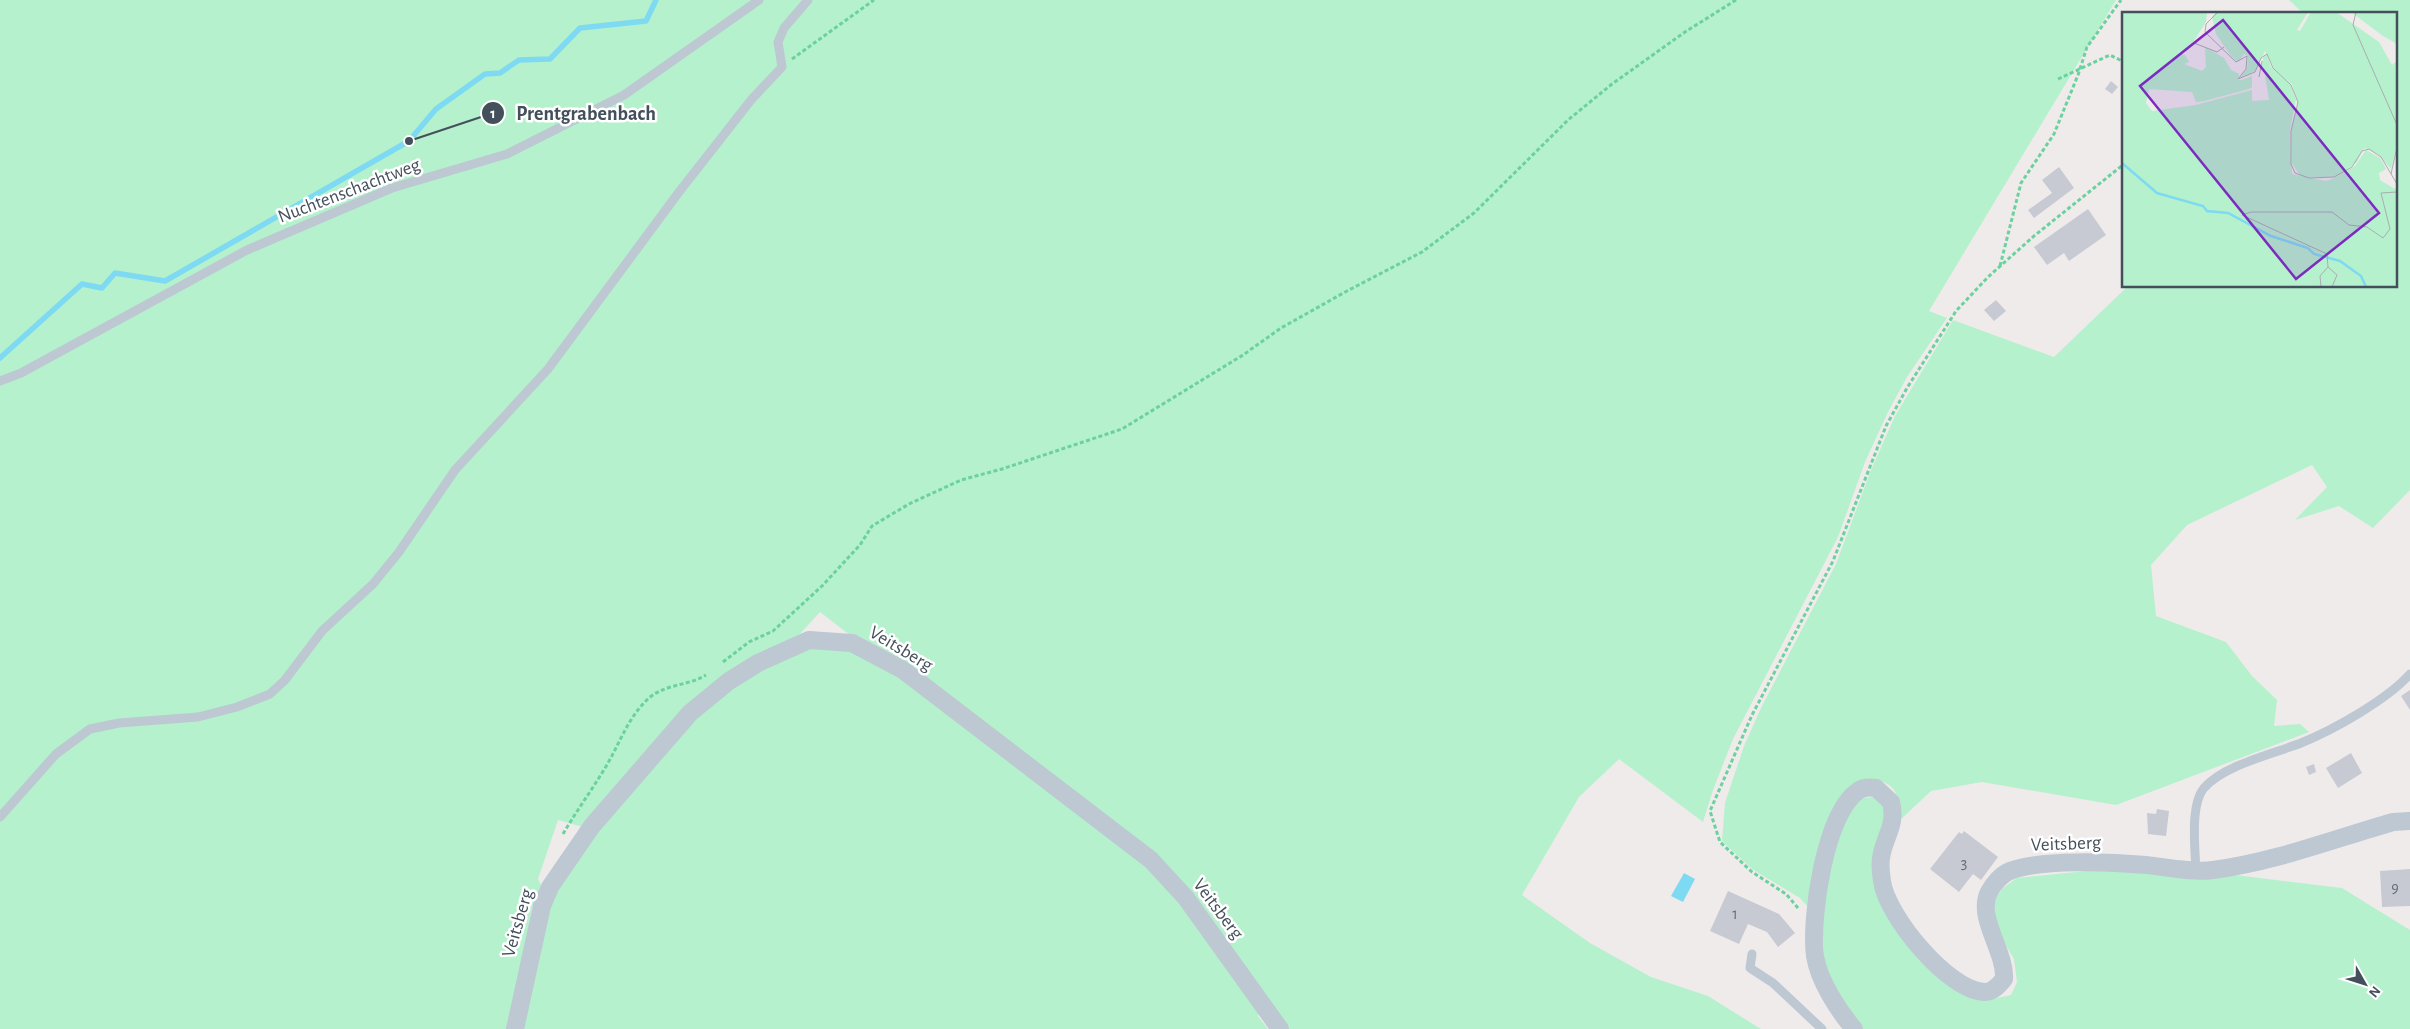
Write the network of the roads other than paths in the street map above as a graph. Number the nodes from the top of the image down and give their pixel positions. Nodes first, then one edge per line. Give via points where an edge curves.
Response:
1 (759, 0) edge
2 (808, 0) edge
3 (0, 381) edge
4 (2410, 674) edge
5 (0, 817) edge
6 (2410, 821) edge
7 (2196, 870) junction
8 (1752, 954) dead end
9 (515, 1029) edge
10 (1280, 1029) edge
11 (1822, 1029) edge
12 (1854, 1029) edge

1 - 3 lane, Nuchtenschachtweg via 624,95 515,150 392,188 247,250
2 - 5 lane via 784,28 778,42 782,67 751,100 679,192 548,369 455,470 399,552 373,584 322,631 285,680 270,694 236,708 198,717 119,723 90,729 56,754
4 - 7 lane via 2400,685 2340,724 2232,768 2204,788 2195,810
6 - 7 street, Veitsberg via 2392,822 2249,864
7 - 12 street, Veitsberg via 2143,864 2055,863 2031,865 2008,872 1996,882 1986,901 1989,925 2005,970 2004,980 1993,990 1975,990 1963,986 1932,960 1892,908 1882,882 1881,857 1893,824 1892,802 1876,788 1859,790 1844,805 1830,836 1815,907 1815,957 1834,1004
8 - 11 lane via 1750,968 1772,983
9 - 10 street, Veitsberg via 542,906 550,887 592,826 690,713 709,696 758,663 809,640 852,644 903,670 1151,860 1186,898

